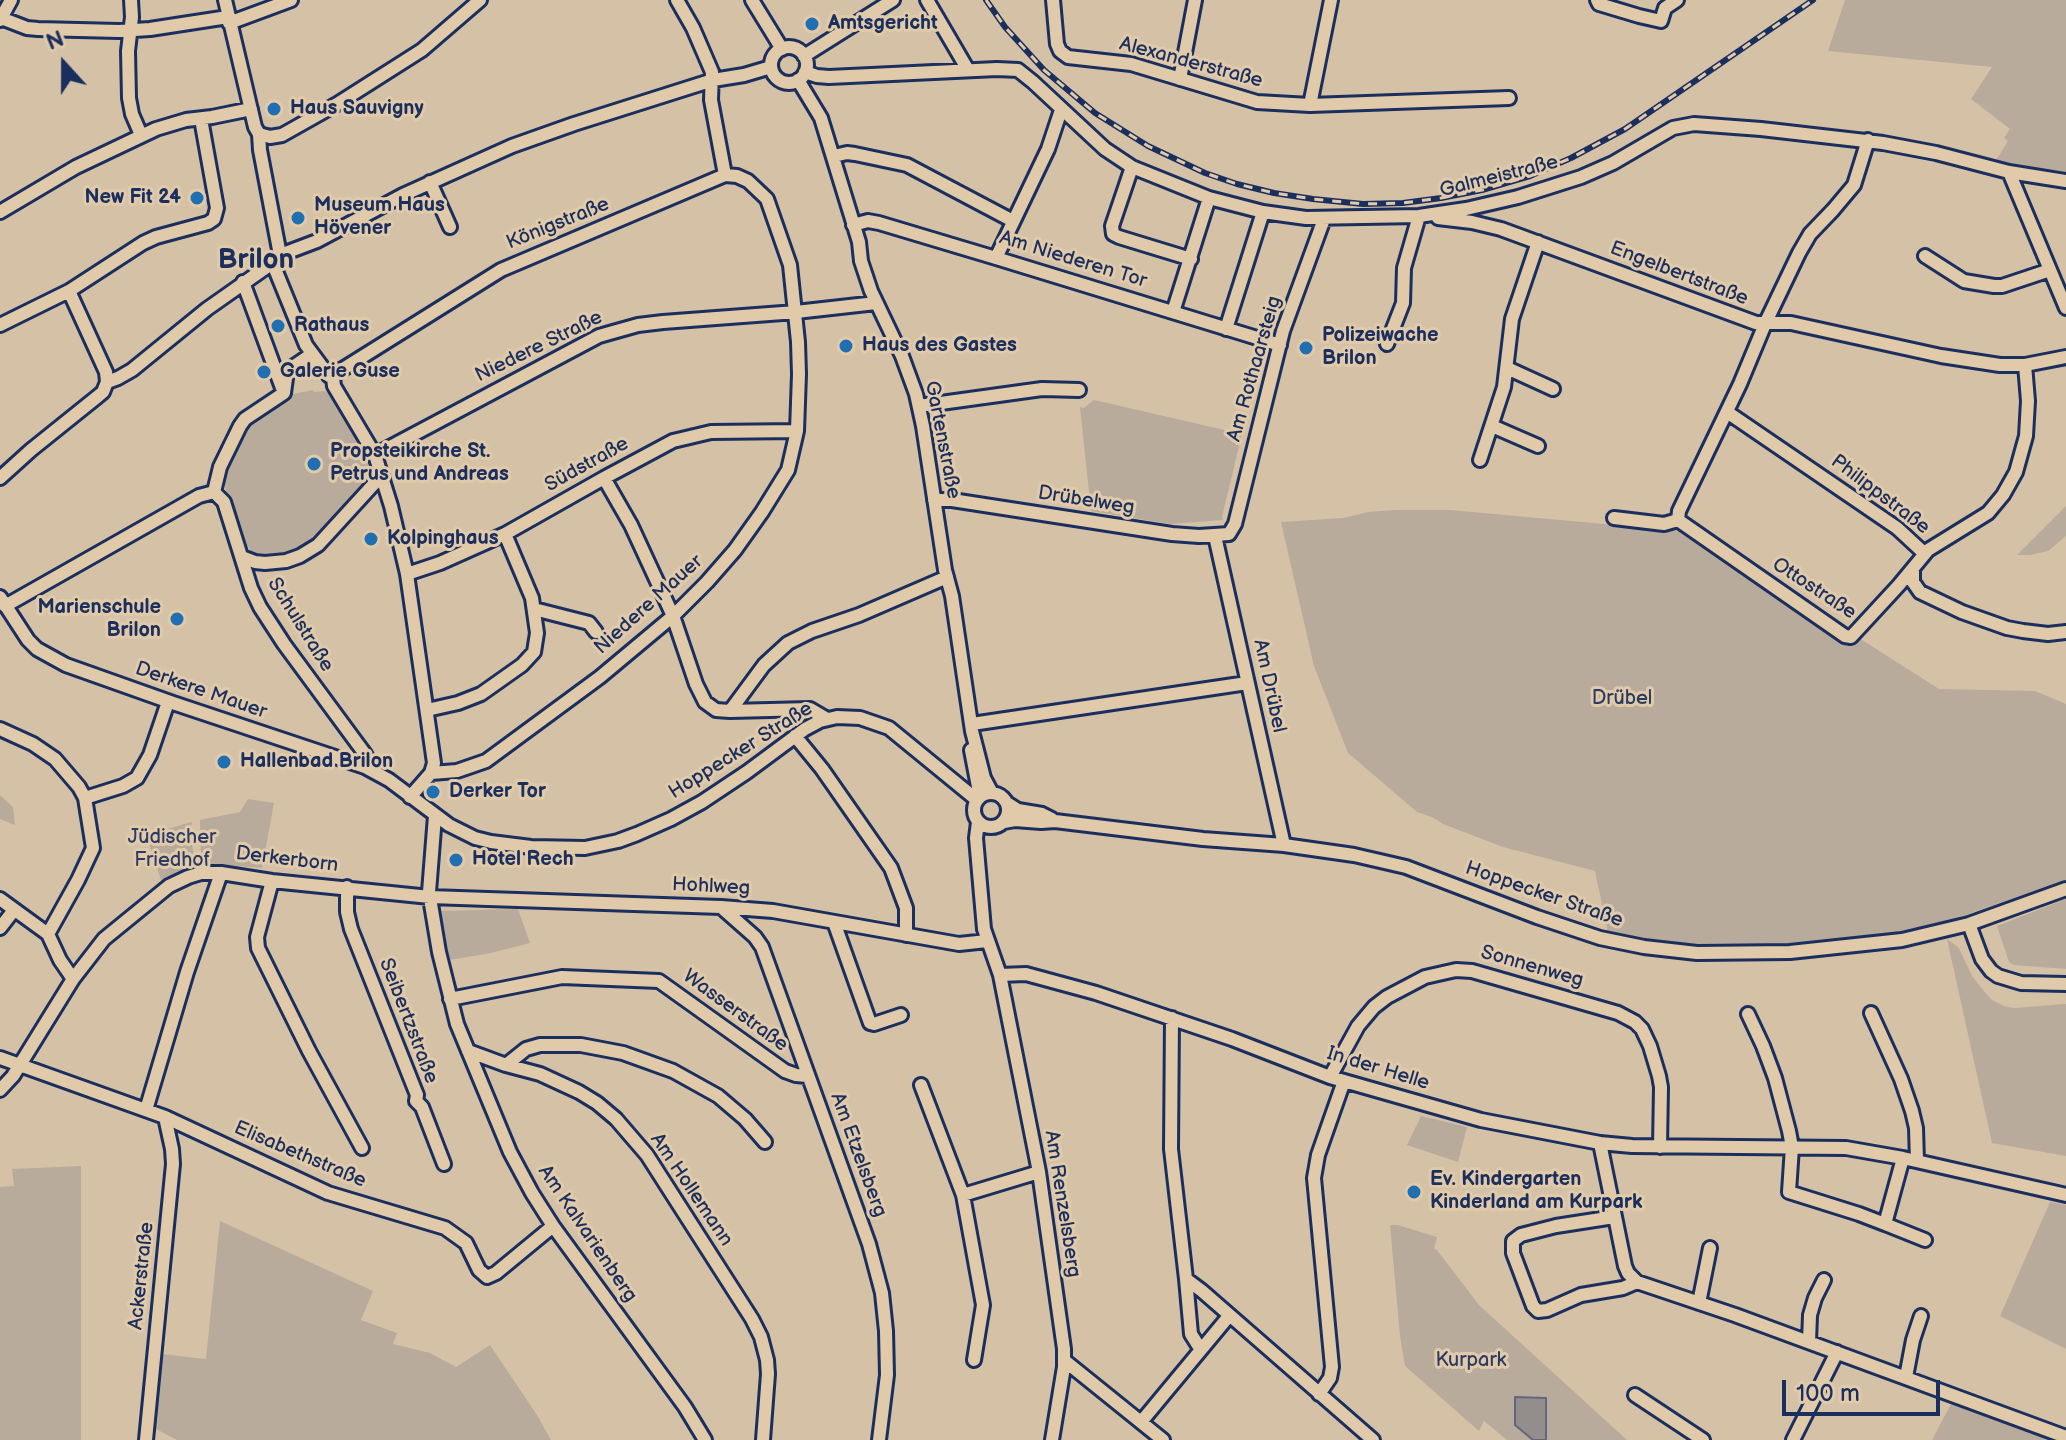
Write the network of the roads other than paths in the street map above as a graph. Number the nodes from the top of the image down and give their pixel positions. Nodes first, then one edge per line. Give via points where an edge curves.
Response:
1 (11, 0) edge
2 (131, 0) edge
3 (225, 0) edge
4 (291, 0) edge
5 (480, 0) edge
6 (677, 0) edge
7 (752, 0) edge
8 (893, 0) edge
9 (927, 0) edge
10 (1053, 0) edge
11 (1195, 0) edge
12 (1331, 0) edge
13 (1597, 0) edge
14 (1677, 0) edge
15 (1, 19) edge
16 (229, 20) junction
17 (130, 31) junction
18 (782, 49) junction
19 (804, 56) junction
20 (771, 67) junction
21 (968, 70) junction
22 (802, 76) junction
23 (1180, 79) junction
24 (713, 80) junction
25 (1509, 98) dead end
26 (1310, 105) junction
27 (251, 109) junction
28 (1061, 110) junction
29 (201, 119) junction
30 (259, 134) junction
31 (141, 135) junction
32 (1868, 140) junction
33 (834, 156) junction
34 (1132, 167) junction
35 (2009, 172) junction
36 (725, 175) junction
37 (2066, 181) edge
38 (430, 182) junction
39 (1209, 198) junction
40 (0, 212) edge
41 (1263, 212) junction
42 (1419, 216) junction
43 (1324, 219) junction
44 (1013, 221) junction
45 (853, 225) junction
46 (450, 227) dead end
47 (1538, 242) junction
48 (1925, 256) dead end
49 (996, 258) junction
50 (1191, 259) junction
51 (277, 260) junction
52 (2050, 270) junction
53 (243, 282) junction
54 (69, 291) junction
55 (876, 303) junction
56 (2066, 308) edge
57 (796, 312) junction
58 (1173, 312) junction
59 (1765, 324) junction
60 (0, 325) edge
61 (1226, 329) junction
62 (1387, 344) dead end
63 (1280, 345) junction
64 (312, 354) junction
65 (2066, 357) edge
66 (2025, 365) junction
67 (1507, 368) junction
68 (333, 378) junction
69 (107, 382) junction
70 (1553, 389) dead end
71 (1079, 390) dead end
72 (284, 393) junction
73 (919, 406) junction
74 (1727, 412) junction
75 (1492, 426) junction
76 (797, 431) junction
77 (1538, 446) dead end
78 (375, 455) junction
79 (1480, 460) dead end
80 (382, 475) junction
81 (0, 478) edge
82 (604, 478) junction
83 (214, 492) junction
84 (934, 500) junction
85 (1614, 518) dead end
86 (1678, 520) junction
87 (1232, 531) joint
88 (505, 534) junction
89 (1215, 536) junction
90 (1924, 553) junction
91 (242, 557) junction
92 (1913, 568) junction
93 (407, 574) junction
94 (947, 577) junction
95 (2, 601) edge
96 (534, 609) junction
97 (673, 616) junction
98 (596, 632) dead end
99 (2066, 632) edge
100 (1247, 683) junction
101 (168, 702) junction
102 (427, 710) junction
103 (730, 711) junction
104 (827, 719) junction
105 (972, 728) junction
106 (0, 729) edge
107 (795, 736) junction
108 (373, 770) junction
109 (973, 770) junction
110 (431, 773) junction
111 (951, 779) junction
112 (983, 796) junction
113 (410, 797) junction
114 (85, 798) junction
115 (1007, 803) junction
116 (435, 816) junction
117 (1055, 821) junction
118 (1004, 822) junction
119 (984, 825) junction
120 (459, 831) joint
121 (1284, 845) junction
122 (221, 873) junction
123 (272, 881) junction
124 (347, 887) junction
125 (2066, 889) edge
126 (430, 897) junction
127 (0, 899) edge
128 (721, 907) junction
129 (14, 910) junction
130 (834, 922) junction
131 (1969, 924) junction
132 (0, 928) edge
133 (48, 934) junction
134 (906, 935) junction
135 (987, 941) junction
136 (1000, 975) junction
137 (73, 979) junction
138 (2066, 984) edge
139 (450, 999) junction
140 (1871, 1013) dead end
141 (1748, 1014) dead end
142 (901, 1015) dead end
143 (1172, 1018) junction
144 (468, 1051) junction
145 (0, 1058) edge
146 (19, 1065) junction
147 (506, 1065) junction
148 (807, 1076) junction
149 (1330, 1077) junction
150 (1344, 1081) junction
151 (921, 1085) dead end
152 (0, 1090) edge
153 (146, 1110) junction
154 (165, 1117) junction
155 (765, 1142) dead end
156 (1600, 1143) junction
157 (1660, 1147) junction
158 (1792, 1147) junction
159 (362, 1148) dead end
160 (1903, 1158) junction
161 (1917, 1161) junction
162 (444, 1164) dead end
163 (1039, 1172) junction
164 (963, 1195) junction
165 (2066, 1195) edge
166 (1614, 1217) junction
167 (1885, 1224) junction
168 (553, 1226) junction
169 (1925, 1240) dead end
170 (1710, 1248) dead end
171 (1186, 1279) junction
172 (1824, 1280) dead end
173 (1637, 1282) junction
174 (1699, 1303) junction
175 (1229, 1316) junction
176 (1921, 1316) dead end
177 (1809, 1342) junction
178 (1201, 1350) junction
179 (1837, 1352) junction
180 (974, 1360) dead end
181 (1065, 1361) junction
182 (1906, 1377) junction
183 (1319, 1394) junction
184 (1635, 1395) dead end
185 (1141, 1422) junction
186 (2065, 1434) edge
187 (146, 1440) edge
188 (705, 1440) edge
189 (763, 1440) edge
190 (879, 1440) edge
191 (1052, 1440) edge
192 (1145, 1440) edge
193 (1163, 1440) edge
194 (1373, 1440) edge
195 (1703, 1440) edge
196 (1793, 1440) edge

1 - 15 street
2 - 17 street
3 - 16 street
4 - 16 street
5 - 30 street via 422,50 337,104 282,135
6 - 24 street
7 - 18 street
8 - 19 street
9 - 21 street
10 - 23 street, Alexanderstraße via 1057,44 1065,56 1131,64
11 - 23 street
12 - 26 street
13 - 14 street via 1661,21 1665,8
15 - 17 street via 27,28
16 - 17 street
16 - 27 street
17 - 31 street via 129,104
18 - 19 street
18 - 20 street via 773,56
19 - 22 street
20 - 22 street via 787,83
20 - 24 street
21 - 22 street, Galmeistraße
21 - 28 street, Galmeistraße via 1018,70
22 - 33 street, Gartenstraße
23 - 26 street, Alexanderstraße via 1257,102
24 - 36 street via 711,100
24 - 38 street via 524,142
25 - 26 street, Alexanderstraße
27 - 29 street
27 - 30 street
28 - 34 street, Galmeistraße
28 - 44 street
29 - 31 street
29 - 54 street via 217,208 214,219 143,243
30 - 51 street
31 - 40 street
32 - 35 street, Galmeistraße
32 - 42 street, Galmeistraße via 1687,125 1581,177 1518,197
32 - 59 street via 1854,185 1810,234
33 - 44 street via 849,153 903,163
33 - 45 street, Gartenstraße
34 - 39 street, Galmeistraße
34 - 50 street via 1113,234
35 - 37 street, Galmeistraße
35 - 52 street
36 - 57 street, Niedere Mauer via 748,181 769,203 790,265
36 - 68 street, Königstraße via 501,270
38 - 46 street
38 - 51 street
39 - 41 street, Galmeistraße
39 - 50 street
41 - 43 street, Galmeistraße
41 - 61 street
42 - 43 street, Galmeistraße
42 - 47 street, Engelbertstraße via 1472,222
42 - 62 street via 1404,263 1403,303
43 - 63 street, Am Rothaarsteig
44 - 49 street
45 - 49 street, Am Niederen Tor via 873,222
45 - 55 street, Gartenstraße
47 - 59 street, Engelbertstraße
47 - 67 street via 1512,319
48 - 52 street via 1964,281 1994,286
49 - 58 street, Am Niederen Tor
50 - 58 street
51 - 53 street
51 - 64 street
52 - 56 street
53 - 69 street via 132,370
53 - 72 street
54 - 60 street
54 - 69 street
55 - 57 street, Niedere Straße
55 - 73 street, Gartenstraße
57 - 76 street, Niedere Mauer
57 - 78 street, Niedere Straße via 638,325 599,336
58 - 61 street, Am Niederen Tor
59 - 66 street, Engelbertstraße via 1791,323 1941,356
59 - 74 street
61 - 63 street, Am Niederen Tor
63 - 87 street, Am Rothaarsteig
64 - 68 street
64 - 72 street via 287,371
65 - 66 street, Engelbertstraße
66 - 90 street via 2027,425 2016,472 1988,513
67 - 70 street
67 - 75 street
68 - 78 street
69 - 81 street via 103,392
71 - 73 street via 1042,389
72 - 83 street via 242,423
73 - 84 street, Gartenstraße
74 - 86 street
74 - 90 street, Philippstraße via 1897,528
75 - 77 street
75 - 79 street
76 - 82 street, Südstraße via 693,435
76 - 97 street, Niedere Mauer via 788,470 775,495 729,557
78 - 80 street
80 - 91 street via 324,538 300,556 265,563
80 - 93 street
82 - 88 street, Südstraße
82 - 97 street
83 - 91 street, Schulstraße via 224,502
83 - 95 street
84 - 89 street, Drübelweg via 1157,533
84 - 94 street, Gartenstraße
85 - 86 street via 1664,524
86 - 92 street, Ottostraße via 1849,637
87 - 89 street, Drübelweg
88 - 93 street, Südstraße
88 - 96 street
89 - 100 street, Am Drübel
90 - 92 street, Philippstraße
91 - 108 street, Schulstraße via 260,607
92 - 99 street, Philippstraße via 1920,592 1962,612 2007,628
93 - 102 street
94 - 103 street via 788,643
94 - 105 street, Gartenstraße
95 - 101 street, Derkere Mauer via 37,649
96 - 98 street via 589,623
96 - 102 street via 538,637 527,661 475,697
97 - 103 street via 702,697 712,709
97 - 110 street, Niedere Mauer via 492,758 470,768
100 - 105 street
100 - 121 street, Am Drübel
101 - 108 street, Derkere Mauer
101 - 114 street via 139,775
102 - 110 street
103 - 104 street via 802,708
104 - 107 street, Hoppecker Straße
104 - 111 street, Hoppecker Straße via 852,716 881,724
105 - 109 street, Gartenstraße
105 - 112 street, Gartenstraße
106 - 114 street via 55,759
107 - 120 street, Hoppecker Straße via 702,802 618,841 585,848 531,847
107 - 134 street via 891,868 906,908
108 - 113 street, Derkere Mauer
109 - 111 street via 967,779
109 - 112 street, Gartenstraße
110 - 113 street
111 - 112 street, Hoppecker Straße
112 - 115 street via 1001,796
112 - 119 street via 974,814
113 - 116 street, Derkere Mauer
114 - 133 street via 93,848
115 - 117 street, Hoppecker Straße
115 - 118 street
116 - 120 street, Derkere Mauer
116 - 126 street, Am Kalvarienberg
117 - 118 street, Hoppecker Straße
117 - 121 street, Hoppecker Straße
118 - 119 street
119 - 135 street via 978,850
121 - 131 street, Hoppecker Straße via 1406,867 1588,935 1672,951 1825,949 1902,940
122 - 123 street, Derkerborn
122 - 137 street, Derkerborn via 201,873 161,891 104,939
122 - 153 street
123 - 124 street, Derkerborn
123 - 159 street via 258,948
124 - 126 street, Derkerborn
124 - 162 street, Seibertzstraße via 351,929
125 - 131 street, Hoppecker Straße
126 - 128 street, Hohlweg
126 - 139 street, Am Kalvarienberg
127 - 129 street
128 - 130 street, Hohlweg
128 - 148 street, Am Etzelsberg via 760,943
129 - 132 street
129 - 133 street
130 - 134 street, Hohlweg
130 - 142 street via 870,1023
131 - 138 street via 1982,959 1998,976 2021,983
133 - 137 street
134 - 135 street, Hohlweg via 959,944
135 - 136 street
136 - 143 street, In der Helle via 1026,974
136 - 163 street, Am Renzelsberg
137 - 146 street, Derkerborn
139 - 144 street, Am Kalvarienberg
139 - 148 street, Wasserstraße via 562,977 656,981 785,1071
140 - 161 street via 1912,1111
141 - 158 street via 1775,1078
143 - 149 street, In der Helle
143 - 171 street via 1171,1149
144 - 147 street, Am Hollemann
144 - 168 street, Am Kalvarienberg via 514,1160
145 - 146 street, Elisabethstraße
146 - 152 street, Derkerborn
146 - 153 street, Elisabethstraße
147 - 155 street via 540,1045 623,1053 673,1071 718,1096
147 - 189 street, Am Hollemann via 563,1083 597,1103 647,1155 761,1337 768,1374
148 - 190 street, Am Etzelsberg via 882,1293 887,1375
149 - 150 street, In der Helle
149 - 157 street, Sonnenweg via 1358,1026 1387,997 1425,977 1472,971 1635,1022 1650,1046 1661,1082
150 - 156 street, In der Helle via 1481,1120
150 - 183 street via 1314,1178 1332,1367
151 - 164 street
153 - 154 street, Elisabethstraße
154 - 168 street, Elisabethstraße via 328,1193 452,1232 466,1243 487,1277
154 - 187 street, Ackerstraße via 173,1164
156 - 157 street, In der Helle
156 - 166 street
157 - 158 street, In der Helle
158 - 160 street, In der Helle via 1846,1148
158 - 167 street via 1790,1194
160 - 161 street, In der Helle
160 - 167 street
161 - 165 street, In der Helle
163 - 164 street
163 - 181 street, Am Renzelsberg
164 - 180 street via 983,1305
166 - 173 street via 1626,1270
166 - 173 street via 1521,1235 1513,1241 1513,1253 1538,1311
167 - 169 street
168 - 188 street, Am Kalvarienberg
170 - 174 street
171 - 175 street
171 - 178 street via 1191,1334
172 - 177 street via 1810,1315
173 - 174 street
174 - 177 street
175 - 178 street
175 - 183 street
176 - 182 street
177 - 179 street
178 - 185 street
179 - 182 street
179 - 196 street
181 - 185 street
181 - 191 street, Am Renzelsberg
182 - 186 street
183 - 194 street
184 - 195 street
185 - 192 street
185 - 193 street

